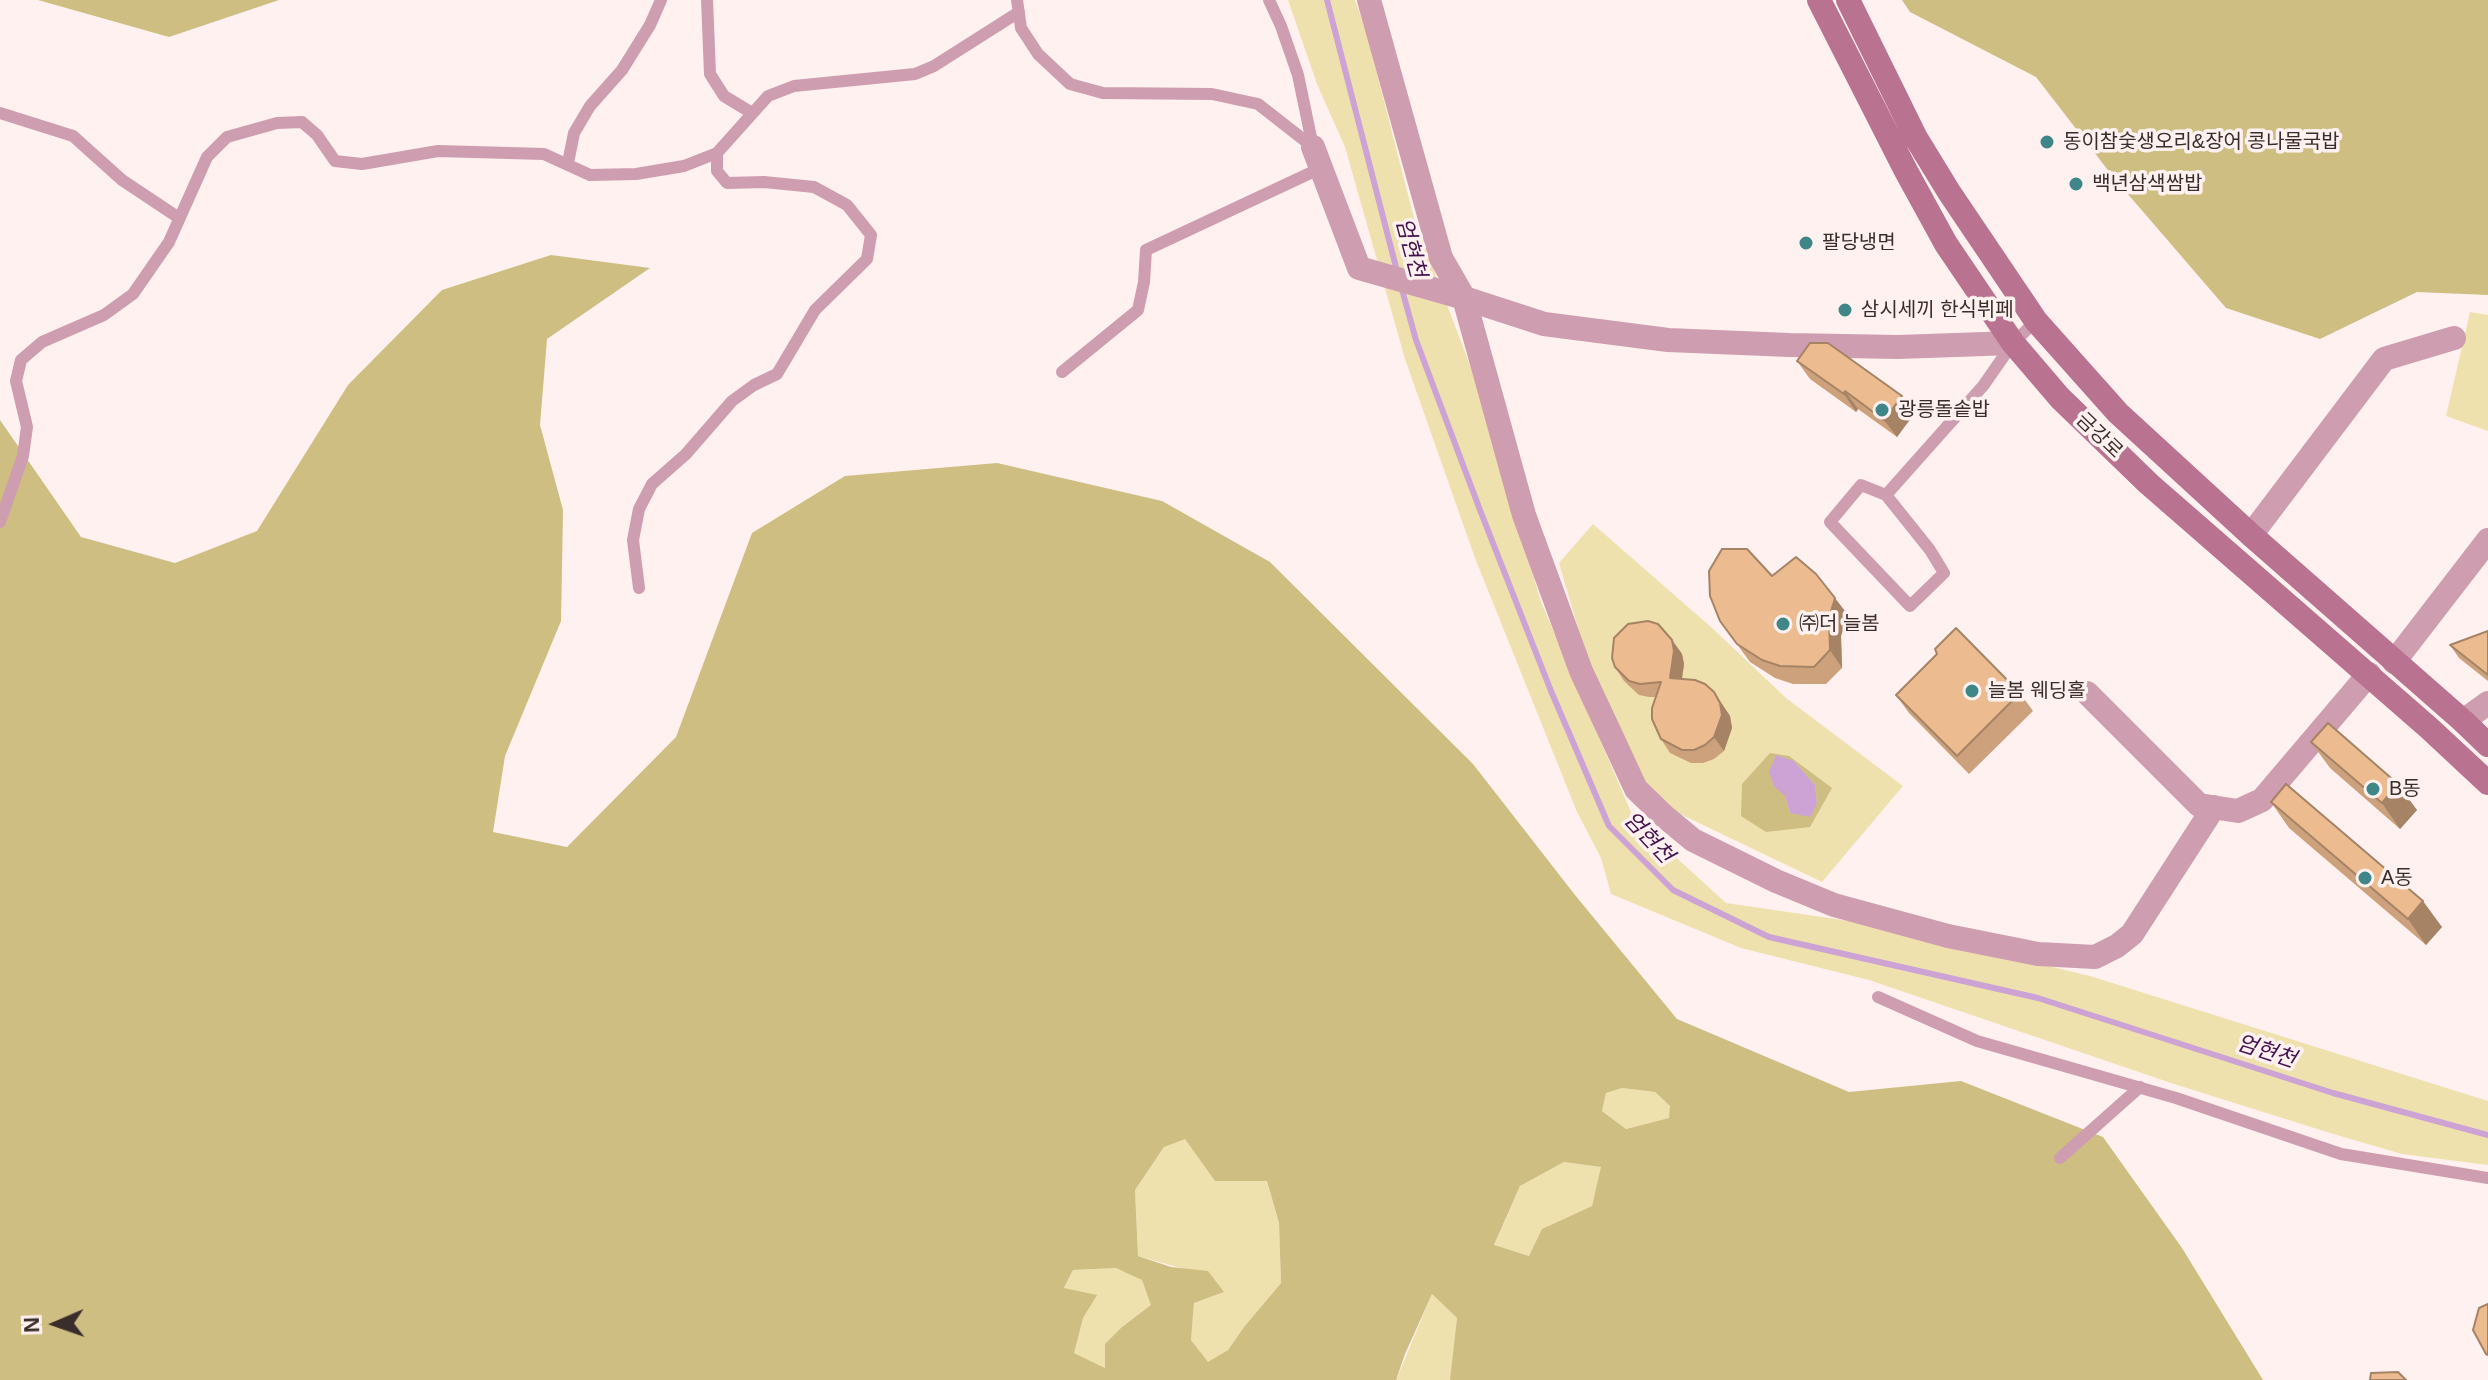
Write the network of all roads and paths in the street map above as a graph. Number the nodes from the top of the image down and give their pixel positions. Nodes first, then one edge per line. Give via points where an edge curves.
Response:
1 (661, 0) edge
2 (707, 0) edge
3 (1269, 0) edge
4 (1369, 0) edge
5 (1819, 0) edge
6 (1848, 0) edge
7 (1018, 6) edge
8 (0, 113) edge
9 (752, 113) junction
10 (717, 153) junction
11 (1317, 158) junction
12 (568, 163) junction
13 (179, 218) junction
14 (1464, 298) junction
15 (2036, 321) junction
16 (2454, 338) dead end
17 (2013, 343) junction
18 (1062, 372) dead end
19 (1886, 495) junction
20 (0, 522) edge
21 (2251, 535) junction
22 (2488, 540) edge
23 (639, 588) dead end
24 (2394, 662) junction
25 (2369, 674) junction
26 (2087, 693) dead end
27 (2488, 703) edge
28 (2463, 721) junction
29 (2488, 745) edge
30 (2488, 783) edge
31 (2214, 807) junction
32 (1878, 997) dead end
33 (2140, 1087) junction
34 (2060, 1158) dead end
35 (2488, 1178) edge

1 - 12 lane via 622,70 574,133
2 - 9 lane via 710,74 724,96
3 - 11 lane via 1298,75
4 - 14 street via 1441,258
5 - 17 main road, 금강로 via 1946,244
6 - 15 main road, 금강로 via 1916,138
7 - 9 lane via 915,74 794,86 768,96
7 - 11 lane via 1021,28 1038,54 1070,84 1103,93 1212,94 1258,104
8 - 13 lane via 73,136 122,180
9 - 10 lane
10 - 12 lane via 684,166 636,174 590,175
10 - 23 lane via 717,171 727,183 814,187 847,205 871,235 867,259 815,310 777,374 732,401 652,484 639,509 633,540
11 - 14 street via 1359,268
11 - 18 lane via 1146,250 1138,310
12 - 13 lane via 544,154 438,151 362,164 335,161 302,122 277,123 227,137 207,157
13 - 20 lane via 133,294 104,315 42,342 21,360 16,381 27,427 23,456
14 - 17 street via 1544,324 1668,340 1898,347
14 - 31 street via 1524,515 1581,671 1636,789 1693,840 1834,905 2038,954 2095,957 2132,934
15 - 17 lane
15 - 21 main road, 금강로 via 2118,413
16 - 21 street via 2384,359
17 - 19 lane via 1983,386
17 - 25 main road, 금강로 via 2060,398 2149,484
19 - 19 lane via 1861,485 1830,522 1910,606 1944,573
21 - 24 main road, 금강로
22 - 24 street
24 - 28 main road, 금강로
25 - 30 main road, 금강로
25 - 31 street via 2262,800 2238,811
26 - 31 street via 2199,805
27 - 28 street
28 - 29 main road, 금강로
32 - 33 lane via 1977,1041
33 - 34 lane
33 - 35 lane via 2341,1154

